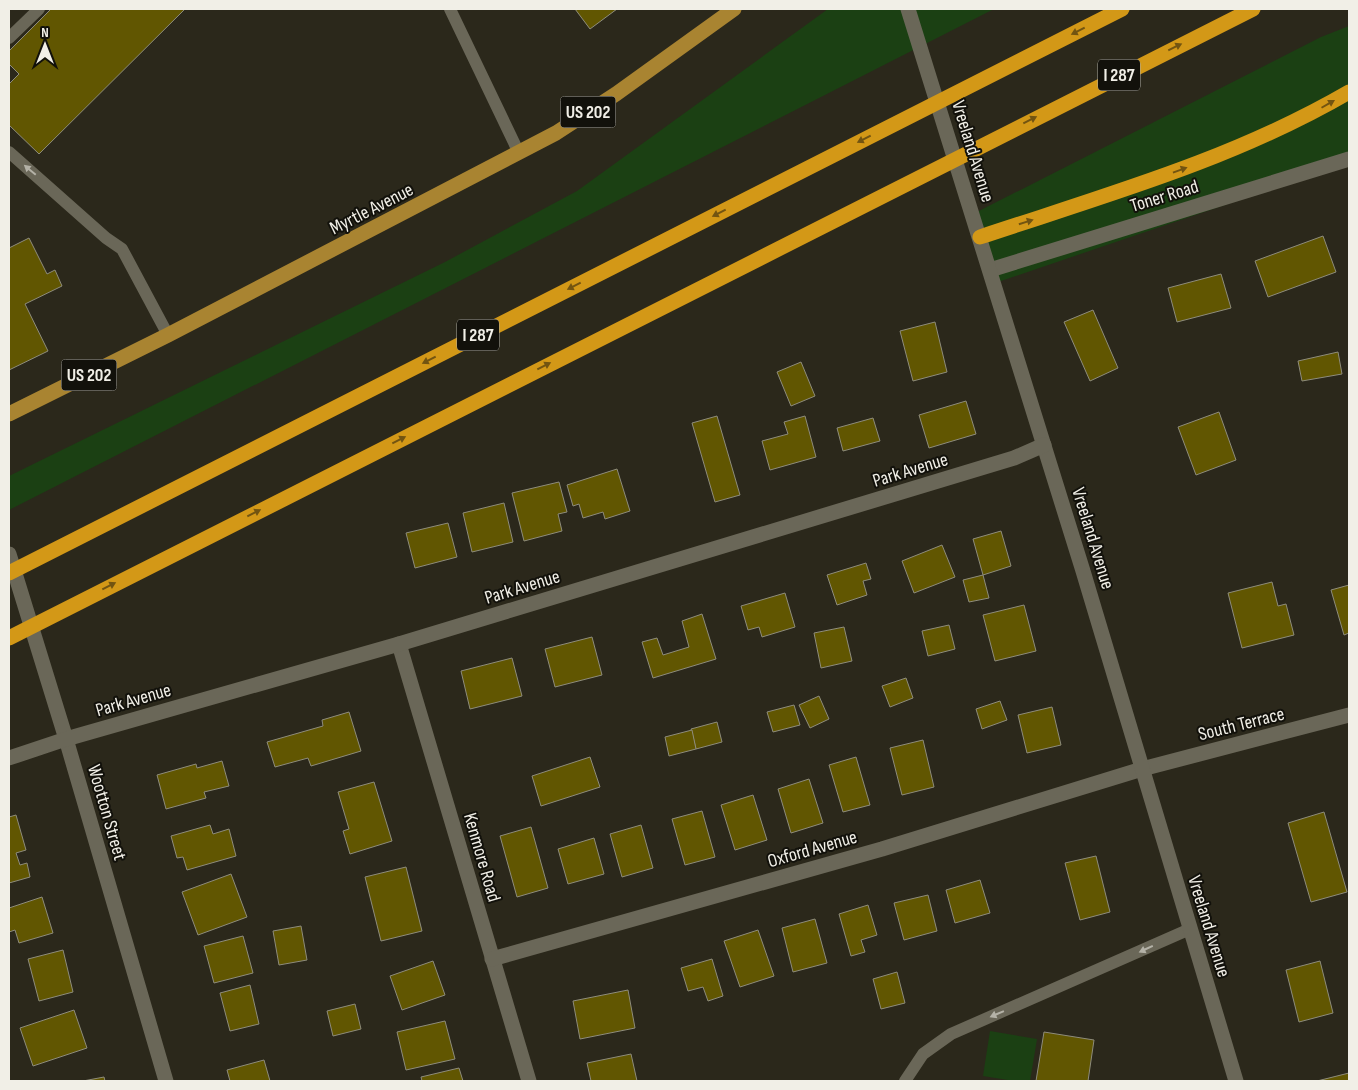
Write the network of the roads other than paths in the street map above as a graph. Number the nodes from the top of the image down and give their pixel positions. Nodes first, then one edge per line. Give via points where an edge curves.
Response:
1 (39, 9) edge
2 (450, 9) edge
3 (734, 9) edge
4 (908, 9) edge
5 (1122, 9) edge
6 (1253, 9) edge
7 (9, 38) edge
8 (1349, 92) edge
9 (9, 152) edge
10 (519, 153) junction
11 (1349, 159) edge
12 (980, 237) junction
13 (990, 270) junction
14 (168, 334) junction
15 (9, 414) edge
16 (1044, 445) junction
17 (9, 554) edge
18 (9, 573) edge
19 (9, 638) edge
20 (399, 644) junction
21 (1349, 715) edge
22 (66, 739) junction
23 (9, 758) edge
24 (1142, 769) junction
25 (1190, 929) junction
26 (492, 959) junction
27 (166, 1081) edge
28 (529, 1081) edge
29 (905, 1081) edge
30 (1236, 1081) edge

1 - 7 lane
2 - 10 lane
3 - 10 main road, Myrtle Avenue / US 202 via 616,94
4 - 12 street, Vreeland Avenue
5 -> 18 highway, I 287
19 -> 6 highway, I 287
12 -> 8 highway via 1215,158 1265,137
14 -> 9 lane via 122,249
10 - 14 main road, Myrtle Avenue / US 202
11 - 13 street, Toner Road
12 - 13 street, Vreeland Avenue
13 - 16 street, Vreeland Avenue
14 - 15 main road, Myrtle Avenue / US 202
16 - 20 street, Park Avenue via 1014,458
16 - 24 street, Vreeland Avenue
17 - 22 street, Wootton Street
20 - 22 street, Park Avenue
20 - 26 street, Kenmore Road
21 - 24 street, South Terrace
22 - 23 street, Park Avenue
22 - 27 street, Wootton Street
24 - 25 street, Vreeland Avenue
24 - 26 street, Oxford Avenue via 882,849
25 -> 29 lane via 950,1034 923,1054
25 - 30 street, Vreeland Avenue
26 - 28 street, Kenmore Road

